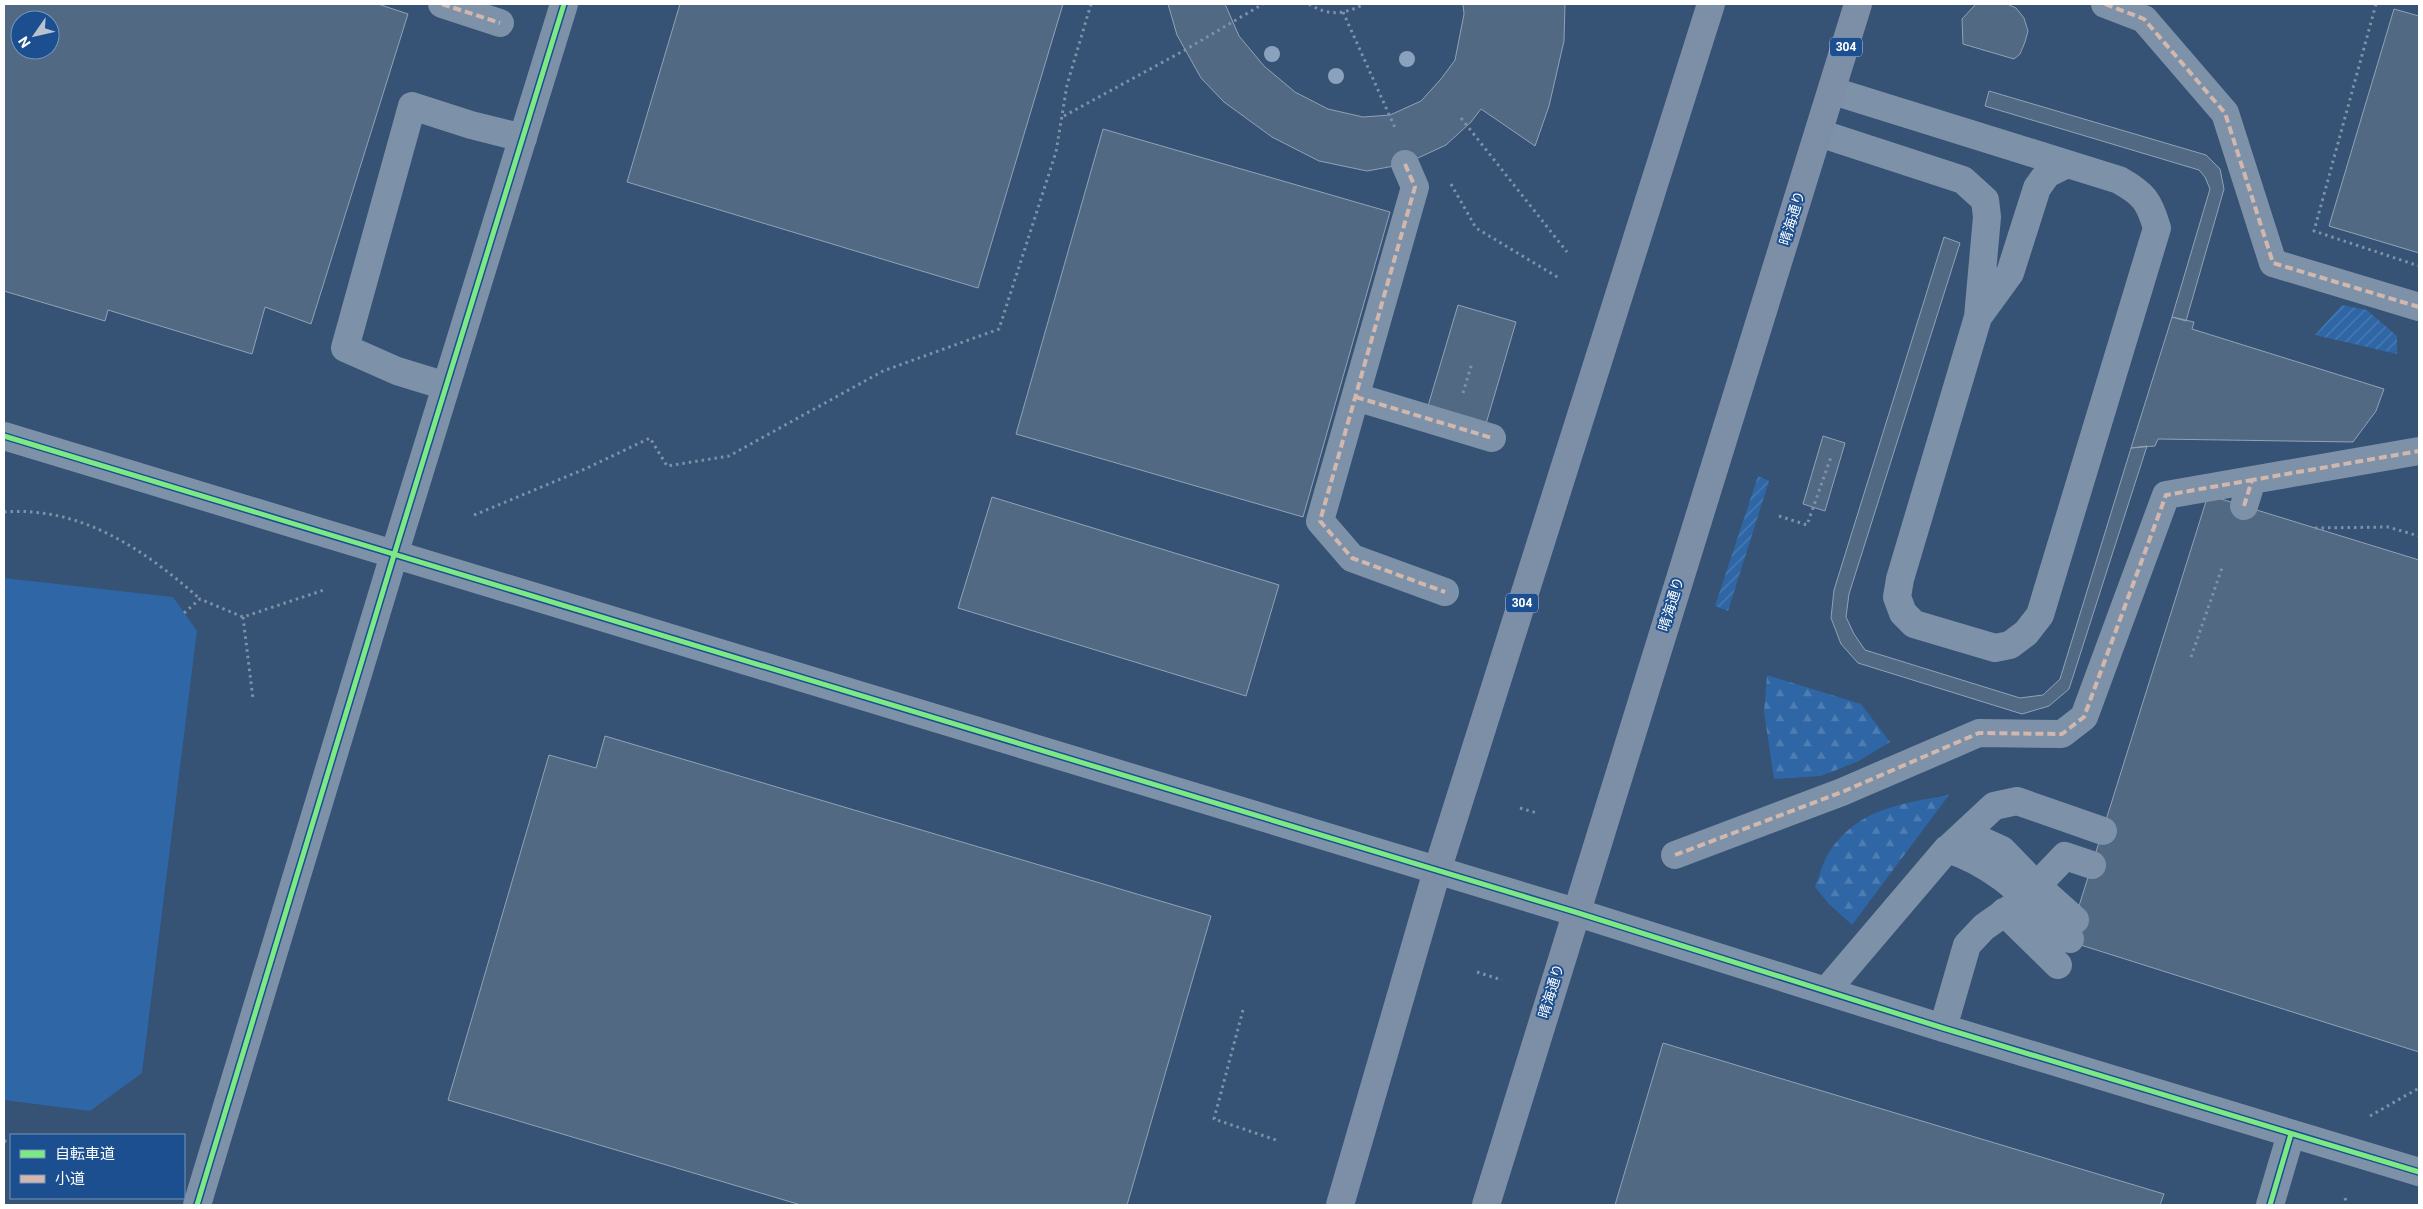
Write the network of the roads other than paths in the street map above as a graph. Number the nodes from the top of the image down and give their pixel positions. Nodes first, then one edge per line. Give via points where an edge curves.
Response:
1 (442, 4) edge
2 (564, 4) edge
3 (1711, 4) edge
4 (1858, 4) edge
5 (2104, 4) edge
6 (500, 23) dead end
7 (1833, 91) junction
8 (1818, 133) junction
9 (524, 138) junction
10 (1405, 164) dead end
11 (2067, 164) junction
12 (2419, 307) edge
13 (1978, 317) junction
14 (446, 386) junction
15 (1356, 397) junction
16 (4, 436) edge
17 (1492, 438) dead end
18 (2419, 451) edge
19 (2252, 480) junction
20 (2244, 506) dead end
21 (394, 555) junction
22 (1445, 592) dead end
23 (2103, 831) dead end
24 (1947, 849) junction
25 (1675, 855) dead end
26 (2092, 865) dead end
27 (1437, 871) junction
28 (2022, 898) junction
29 (1575, 912) junction
30 (2072, 930) dead end
31 (2058, 965) dead end
32 (1827, 990) junction
33 (1943, 1028) junction
34 (2292, 1134) junction
35 (2419, 1172) edge
36 (197, 1205) edge
37 (1340, 1205) edge
38 (1486, 1205) edge
39 (2270, 1205) edge

1 - 6 street
2 - 9 street
3 - 27 main road, 304
4 - 7 main road, 晴海通り / 304
5 - 12 street via 2144,19 2225,112 2272,263
7 - 8 main road, 晴海通り / 304
7 - 11 street
8 - 13 street via 1963,180 1985,200 1987,217
8 - 29 main road, 晴海通り / 304
9 - 14 street
9 - 14 street via 412,106 345,348 397,371
10 - 15 street via 1415,186
11 - 13 street via 2047,174 2037,188 2010,273
11 - 13 street via 2119,180 2138,191 2150,205 2157,228 2040,615 2010,645 1995,648 1914,624 1903,613 1897,597
14 - 21 street
15 - 17 street
15 - 22 street via 1320,521 1352,558
16 - 21 street
18 - 19 street
19 - 20 street
19 - 25 street via 2166,495 2084,716 2062,734 1978,733 1842,792
21 - 27 street
21 - 36 street
23 - 24 street via 2017,801 1994,806
24 - 28 street via 1980,840 2002,850
24 - 32 street
26 - 28 street via 2065,856
27 - 29 street
27 - 37 main road, 304
28 - 30 street
28 - 31 street
28 - 33 street via 1984,927 1967,945
29 - 32 street
29 - 38 main road, 晴海通り / 304
32 - 33 street
33 - 34 street
34 - 35 street
34 - 39 street

